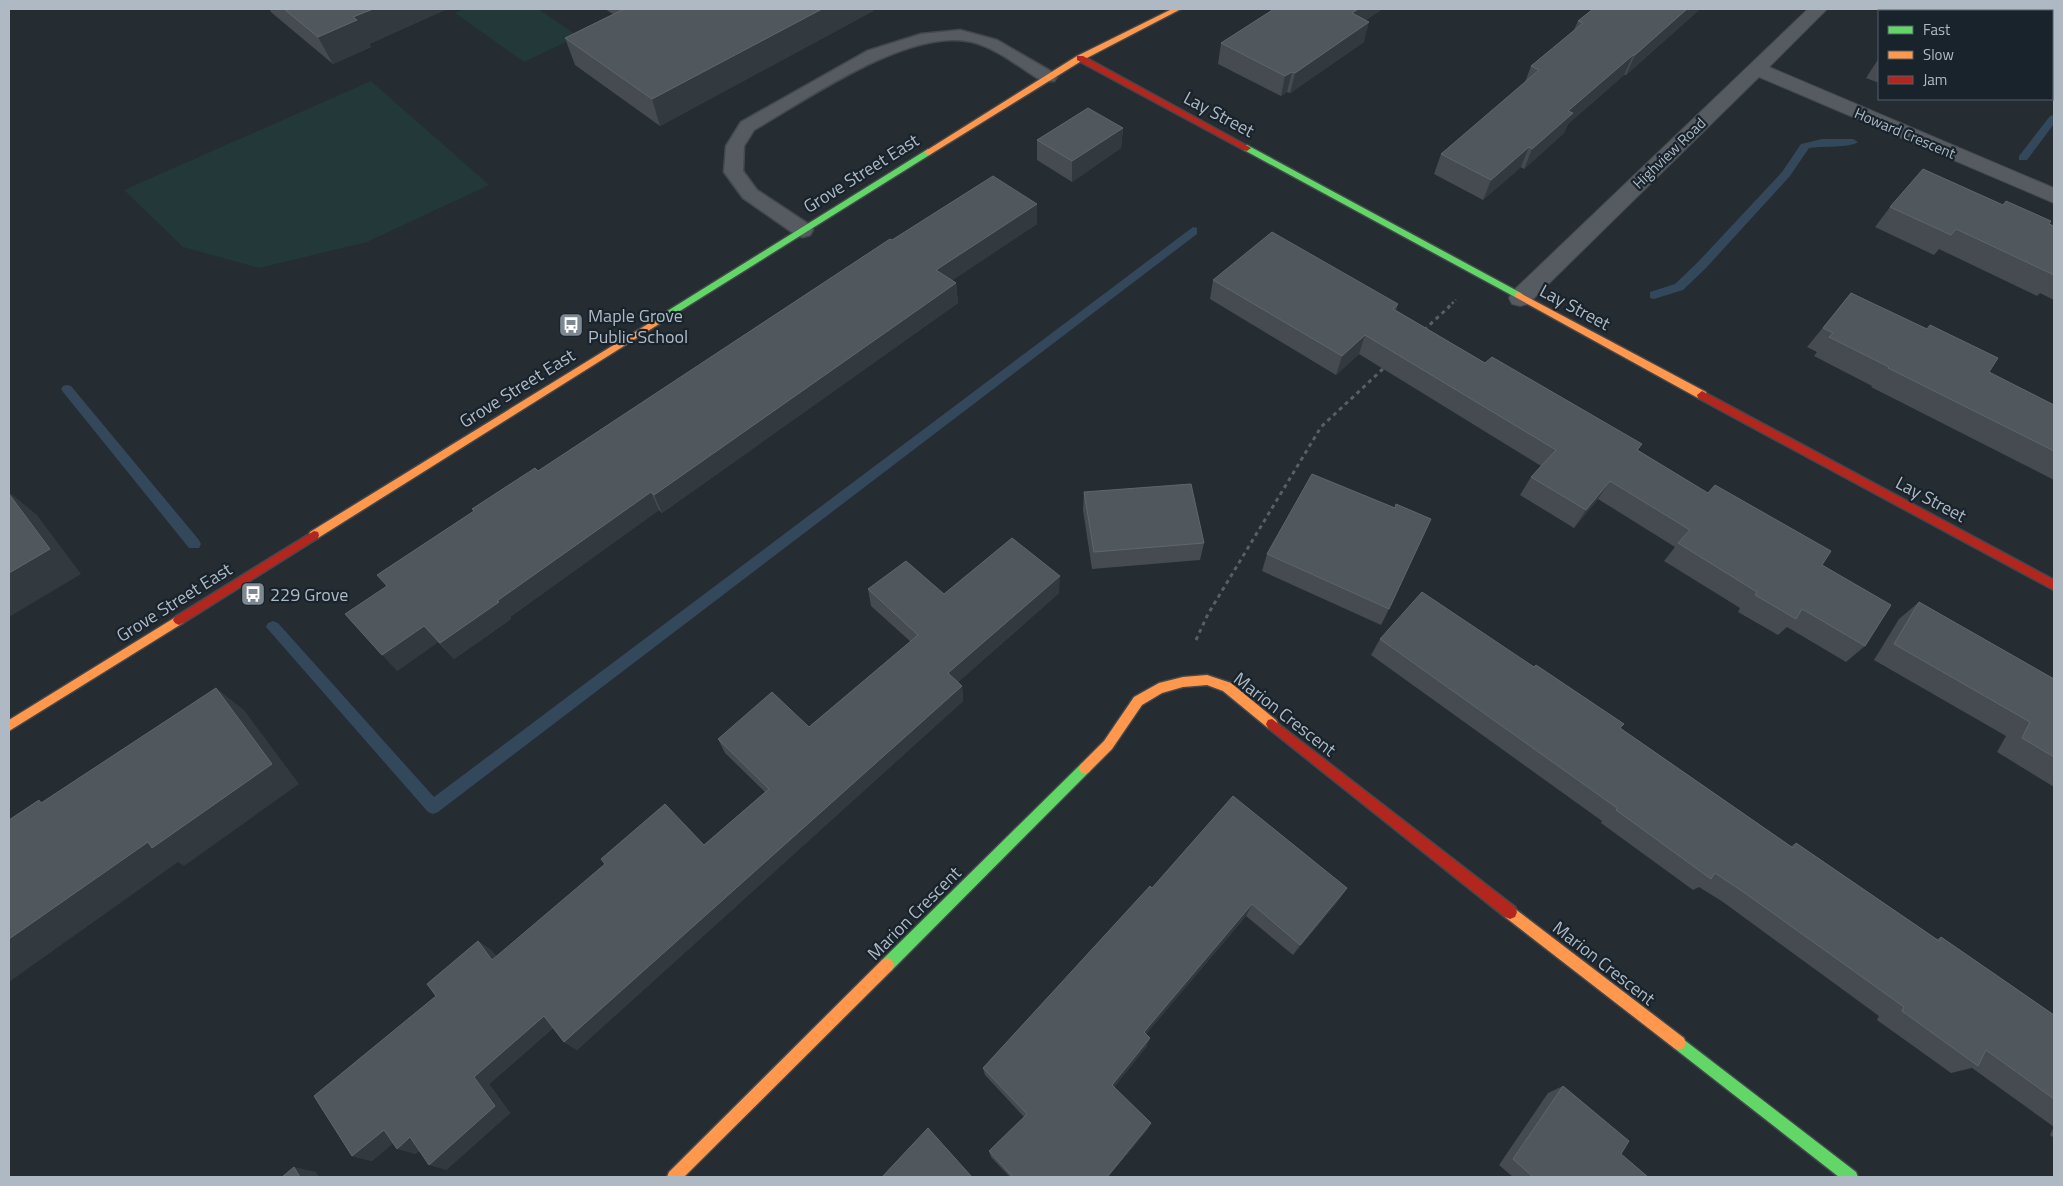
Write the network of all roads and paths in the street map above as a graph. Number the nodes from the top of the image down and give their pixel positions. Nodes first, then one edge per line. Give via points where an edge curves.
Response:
1 (1177, 9) edge
2 (1818, 9) edge
3 (1080, 58) junction
4 (1756, 69) junction
5 (1048, 77) junction
6 (2054, 196) edge
7 (802, 230) junction
8 (1482, 277) junction
9 (1520, 298) junction
10 (1419, 335) edge
11 (1391, 362) edge
12 (2054, 585) edge
13 (1196, 640) dead end
14 (9, 726) edge
15 (674, 1177) edge
16 (1851, 1177) edge

1 - 3 street, Grove Street East
2 - 4 street, Highview Road
3 - 5 street, Grove Street East
3 - 8 street, Lay Street
4 - 6 street, Howard Crescent
4 - 9 street, Highview Road
5 - 7 street, Grove Street East
5 - 7 lane via 972,37 935,38 873,55 747,126 735,146 733,172 750,194
7 - 14 street, Grove Street East
8 - 9 street, Lay Street
8 - 10 path via 1465,288
9 - 12 street, Lay Street
11 - 13 path via 1321,427 1208,614
15 - 16 street, Marion Crescent via 1108,745 1138,701 1159,688 1207,680 1234,692 1366,800

